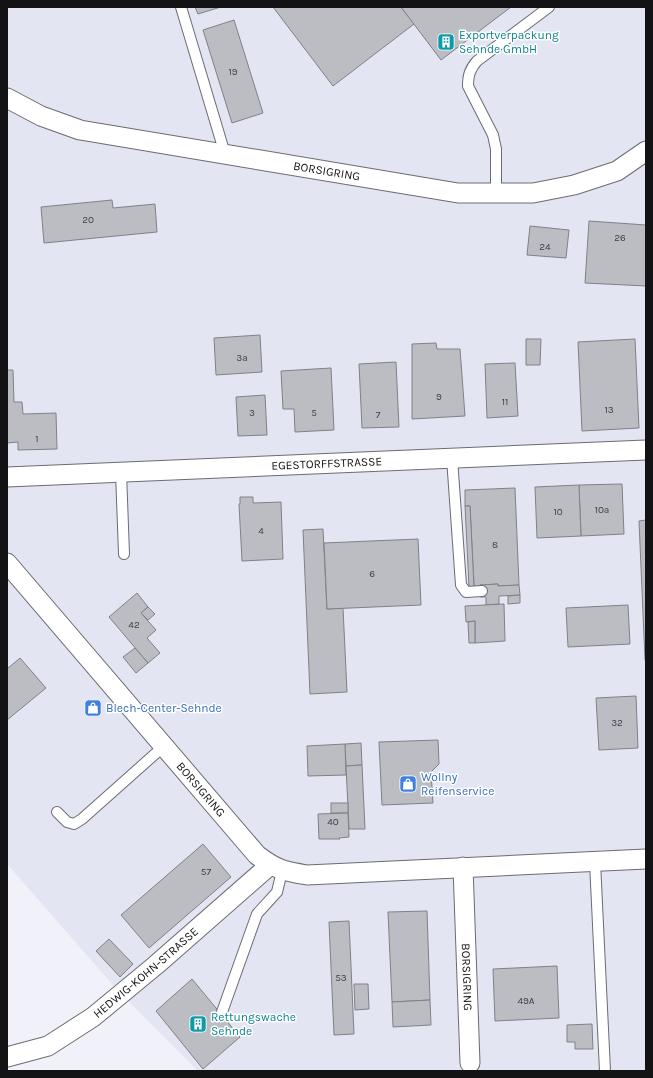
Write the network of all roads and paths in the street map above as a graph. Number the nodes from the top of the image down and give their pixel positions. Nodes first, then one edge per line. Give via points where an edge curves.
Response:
1 (181, 7) edge
2 (550, 7) edge
3 (7, 98) edge
4 (646, 151) edge
5 (225, 154) junction
6 (496, 193) junction
7 (646, 450) edge
8 (452, 458) junction
9 (121, 472) junction
10 (7, 477) edge
11 (124, 554) dead end
12 (7, 563) edge
13 (482, 590) dead end
14 (164, 746) junction
15 (57, 812) dead end
16 (646, 859) edge
17 (595, 862) junction
18 (463, 867) junction
19 (276, 868) junction
20 (222, 1012) dead end
21 (7, 1057) edge
22 (469, 1067) edge
23 (605, 1071) edge

1 - 5 lane
2 - 6 lane via 476,61 468,77 468,86 493,135 496,150
3 - 5 street, BORSIGRING via 41,116 80,130
4 - 6 street, BORSIGRING via 617,171 574,184 533,193
5 - 6 street, BORSIGRING via 458,192
7 - 8 street, EGESTORFFSTRASSE
8 - 9 street, EGESTORFFSTRASSE
8 - 13 lane via 461,585 466,592
9 - 10 street, EGESTORFFSTRASSE
9 - 11 lane
12 - 14 street, BORSIGRING
14 - 15 lane via 74,824 67,822
14 - 19 street, BORSIGRING via 257,855
16 - 17 street
17 - 18 street
17 - 23 lane
18 - 19 street via 307,874
18 - 22 street, BORSIGRING
19 - 20 lane via 277,892 257,914
19 - 21 street, HEDWIG-KOHN-STRASSE via 93,1017 48,1046

